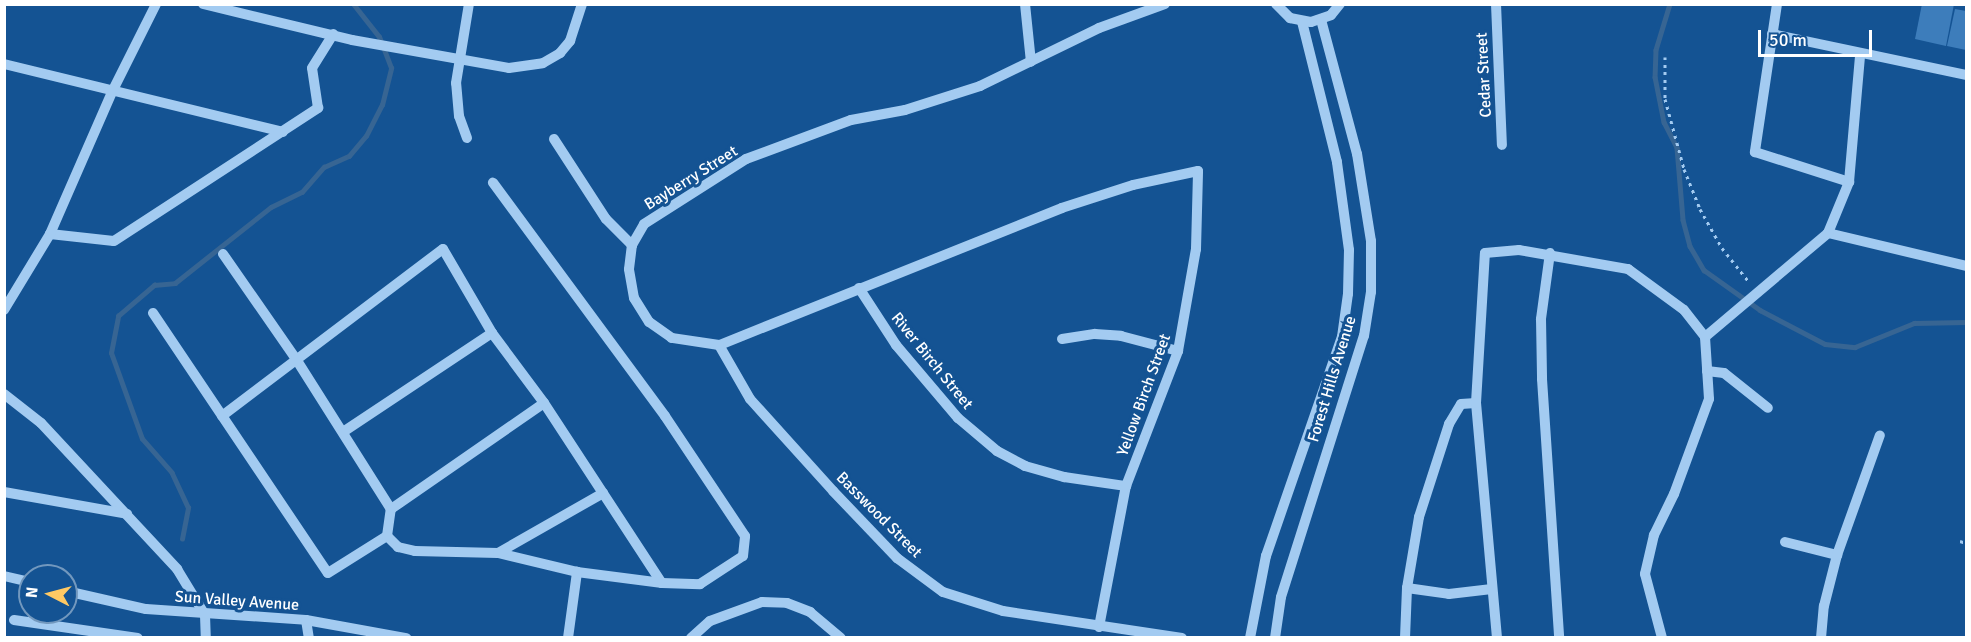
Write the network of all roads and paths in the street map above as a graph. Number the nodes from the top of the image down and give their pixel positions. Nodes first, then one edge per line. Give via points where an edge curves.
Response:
1 (156, 4) edge
2 (203, 4) edge
3 (469, 4) edge
4 (582, 4) edge
5 (1025, 4) edge
6 (1276, 4) edge
7 (1340, 4) edge
8 (1496, 4) edge
9 (1777, 4) edge
10 (1164, 5) edge
11 (1321, 20) junction
12 (1302, 22) junction
13 (333, 34) junction
14 (1772, 34) junction
15 (1860, 55) junction
16 (1665, 57) dead end
17 (460, 61) junction
18 (1031, 62) junction
19 (4, 64) edge
20 (1966, 75) edge
21 (112, 92) junction
22 (283, 132) junction
23 (467, 138) dead end
24 (554, 139) dead end
25 (1503, 145) dead end
26 (1849, 182) junction
27 (493, 183) dead end
28 (1828, 233) junction
29 (50, 234) junction
30 (632, 245) junction
31 (1550, 253) junction
32 (223, 254) dead end
33 (1966, 266) edge
34 (858, 288) junction
35 (1754, 293) junction
36 (4, 310) edge
37 (153, 313) dead end
38 (492, 333) junction
39 (1705, 337) junction
40 (1062, 339) dead end
41 (718, 345) junction
42 (1178, 351) junction
43 (296, 359) junction
44 (1707, 371) junction
45 (4, 394) edge
46 (544, 403) junction
47 (1476, 403) junction
48 (1768, 408) dead end
49 (222, 416) junction
50 (343, 432) junction
51 (1880, 435) dead end
52 (1126, 486) junction
53 (4, 492) edge
54 (603, 493) junction
55 (391, 509) junction
56 (127, 514) junction
57 (387, 536) junction
58 (1960, 541) dead end
59 (1785, 542) dead end
60 (1966, 543) edge
61 (498, 553) junction
62 (1837, 555) junction
63 (577, 572) junction
64 (662, 583) junction
65 (1407, 588) junction
66 (1492, 589) junction
67 (78, 594) edge
68 (205, 615) junction
69 (14, 620) dead end
70 (306, 620) junction
71 (1099, 627) junction
72 (138, 638) edge
73 (206, 638) edge
74 (309, 638) edge
75 (406, 638) edge
76 (568, 638) edge
77 (691, 638) edge
78 (841, 638) edge
79 (1182, 638) edge
80 (1250, 638) edge
81 (1275, 638) edge
82 (1405, 638) edge
83 (1497, 638) edge
84 (1559, 638) edge
85 (1662, 638) edge
86 (1821, 638) edge

1 - 21 street
2 - 13 street
3 - 17 street
4 - 17 street via 570,41 543,63 509,68
5 - 18 street
6 - 12 street via 1290,18
7 - 11 street
8 - 25 street, Cedar Street
9 - 14 street
10 - 18 street, Bayberry Street via 1099,28
11 - 12 street
11 - 81 street, Forest Hills Avenue via 1357,154 1371,241 1371,292 1364,336 1281,597
12 - 80 street, Forest Hills Avenue via 1337,162 1349,250 1347,294 1342,337 1266,556
13 - 17 street
13 - 22 street via 312,69 318,108
14 - 15 street
14 - 26 street via 1755,152
15 - 20 street
15 - 26 street
16 - 35 path via 1665,99 1684,169 1722,248
17 - 23 street via 457,102
18 - 30 street, Bayberry Street via 980,86 905,111 851,120 746,159 644,224
19 - 21 street
21 - 22 street
21 - 29 street
22 - 29 street via 114,241
24 - 30 street via 606,219
26 - 28 street
27 - 64 street via 665,416 745,536 743,556 700,584
28 - 33 street via 1932,261
28 - 35 street
29 - 36 street
30 - 41 street via 629,269 634,298 649,322 672,338
31 - 39 street via 1628,269 1683,310
31 - 47 street via 1485,253
31 - 84 street via 1541,319 1542,369
32 - 43 street
34 - 41 street
34 - 42 street, Yellow Birch Street via 1062,208 1133,185 1198,171 1196,249
34 - 52 street, River Birch Street via 919,373 958,418 997,451 1025,466 1064,477
35 - 39 street
37 - 49 street
38 - 43 street via 443,249
38 - 46 street
38 - 50 street
39 - 44 street
40 - 42 street via 1120,336
41 - 71 street, Basswood Street via 750,399 897,558 943,591 1003,611
42 - 52 street, Yellow Birch Street
43 - 49 street
43 - 50 street
44 - 48 street via 1724,373
44 - 85 street via 1708,399 1674,494 1654,535 1645,574
45 - 56 street via 41,423
46 - 54 street
46 - 55 street
47 - 65 street via 1461,404 1449,424 1419,517
47 - 66 street
49 - 57 street via 328,573
50 - 55 street
51 - 62 street
52 - 71 street, Yellow Birch Street
53 - 56 street
54 - 61 street
54 - 64 street
55 - 57 street
56 - 68 street via 177,569
57 - 61 street via 398,547 415,551
58 - 60 path
59 - 62 street
61 - 63 street
62 - 86 street via 1824,606
63 - 64 street
63 - 76 street
65 - 66 street via 1449,594
65 - 82 street
66 - 83 street
67 - 68 street, Sun Valley Avenue via 146,609
68 - 70 street, Sun Valley Avenue
68 - 73 street
69 - 72 street
70 - 74 street
70 - 75 street, Sun Valley Avenue
71 - 79 street, Basswood Street
77 - 78 street via 710,621 762,602 787,603 810,612

